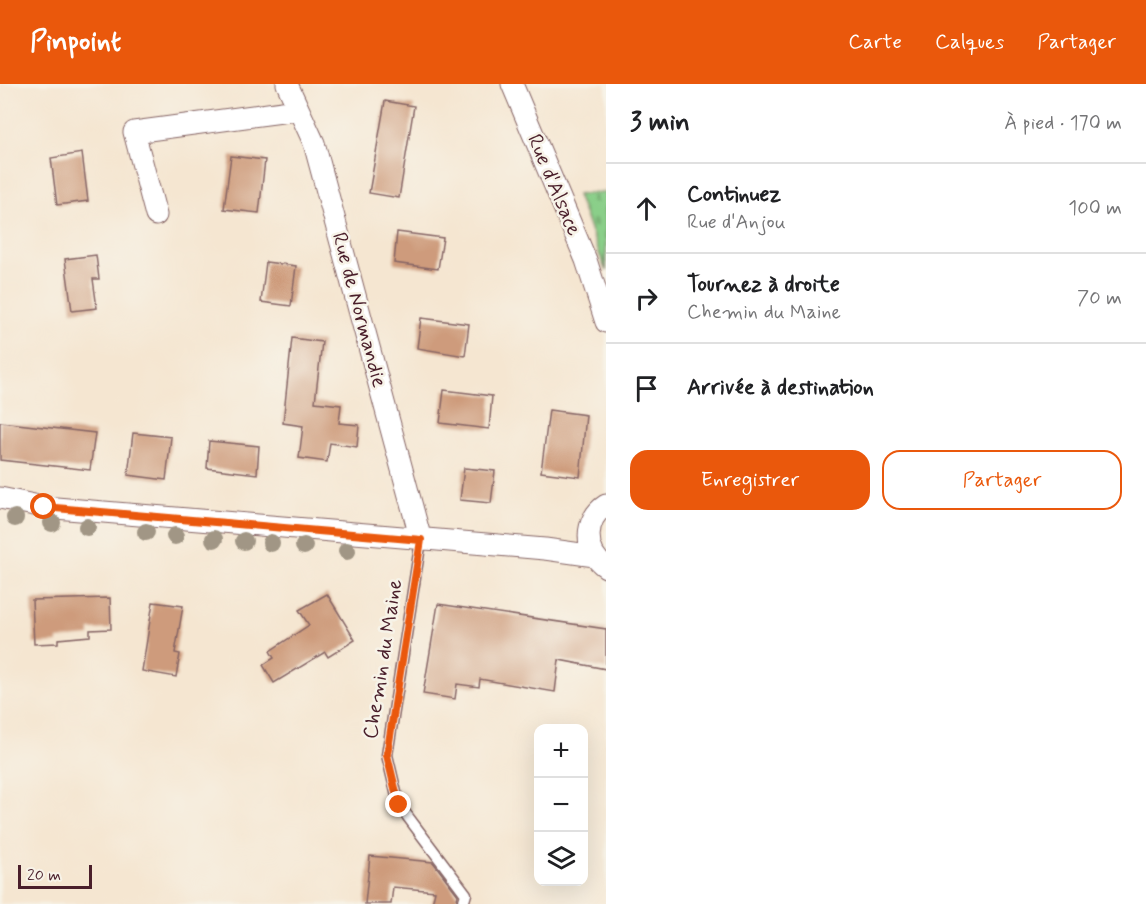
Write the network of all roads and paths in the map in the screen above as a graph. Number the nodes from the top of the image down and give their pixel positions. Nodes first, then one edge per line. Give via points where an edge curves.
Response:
1 (287, 84) edge
2 (512, 84) edge
3 (297, 110) junction
4 (156, 215) dead end
5 (606, 322) edge
6 (0, 498) edge
7 (606, 505) edge
8 (590, 527) junction
9 (421, 540) junction
10 (545, 549) junction
11 (601, 562) edge
12 (463, 904) edge

1 - 3 street, Rue de Normandie
2 - 5 street, Rue d'Alsace via 586,260
3 - 4 street via 134,132
3 - 9 street, Rue de Normandie via 314,143
6 - 9 street via 44,507
7 - 8 street via 594,516
8 - 10 street
8 - 11 street via 589,538
9 - 10 street
9 - 12 lane, Chemin du Maine via 387,755 399,805 466,894
10 - 11 street

